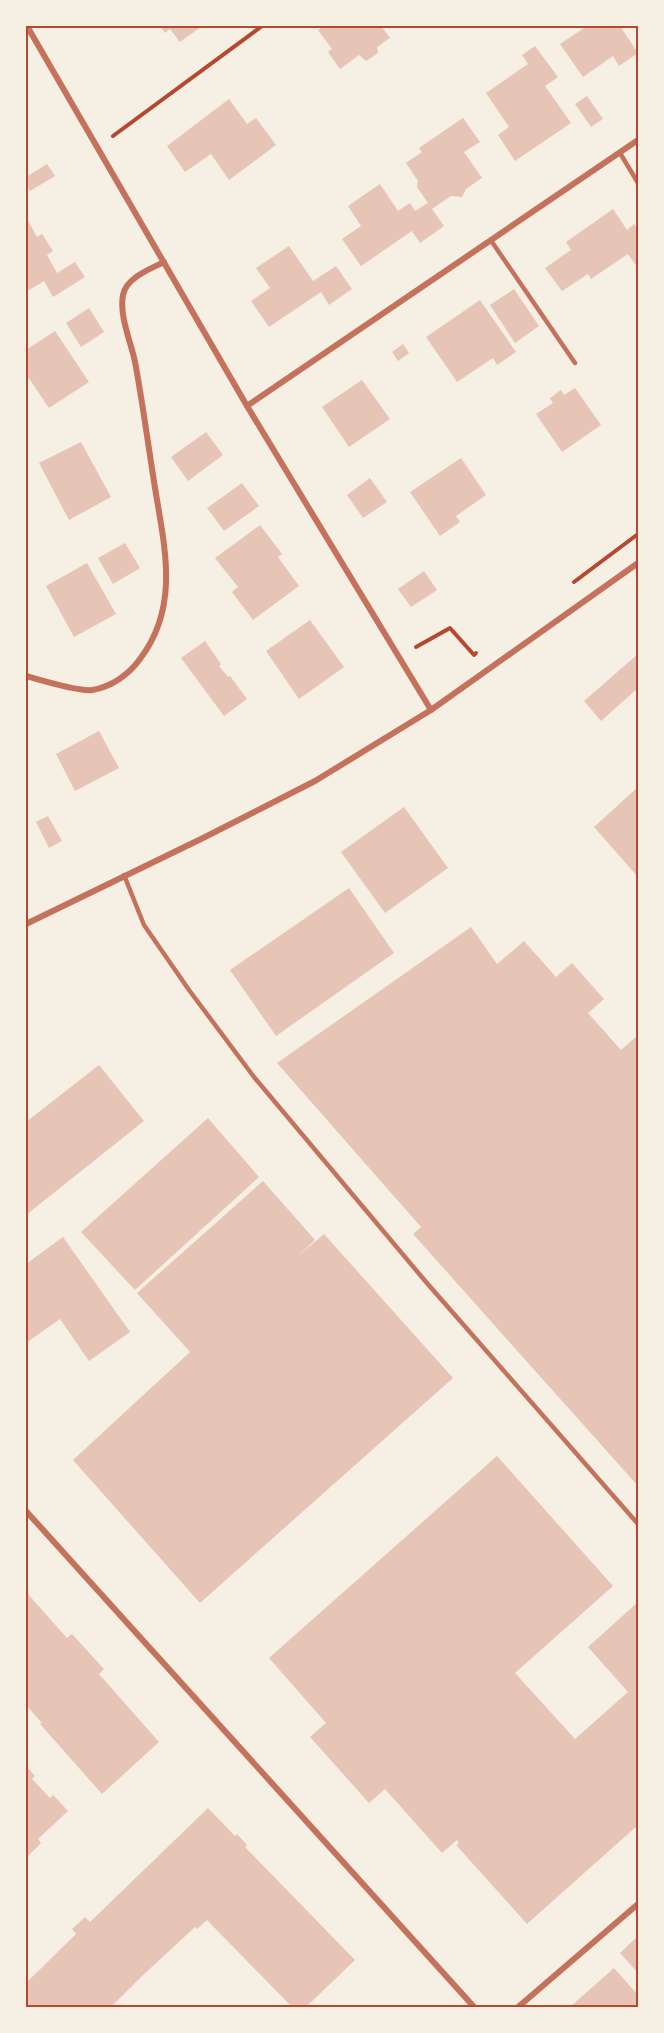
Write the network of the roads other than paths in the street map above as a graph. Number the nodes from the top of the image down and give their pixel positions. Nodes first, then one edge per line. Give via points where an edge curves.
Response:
1 (27, 26) edge
2 (639, 141) edge
3 (620, 153) junction
4 (639, 183) edge
5 (492, 242) junction
6 (164, 261) junction
7 (574, 363) dead end
8 (248, 406) junction
9 (639, 563) edge
10 (26, 676) edge
11 (431, 710) junction
12 (124, 876) junction
13 (26, 924) edge
14 (26, 1511) edge
15 (639, 1524) edge
16 (639, 1905) edge
17 (475, 2007) edge
18 (517, 2007) edge

1 - 6 street
2 - 3 street
3 - 4 lane
3 - 5 street
5 - 7 lane
5 - 8 street
6 - 8 street
6 - 10 street via 132,280 123,294 168,575 164,612 152,644 130,673 111,683 91,690
8 - 11 street
9 - 11 street
11 - 12 street via 315,781
12 - 13 street
12 - 15 lane via 144,925 254,1077 426,1282
14 - 17 street
16 - 18 street

